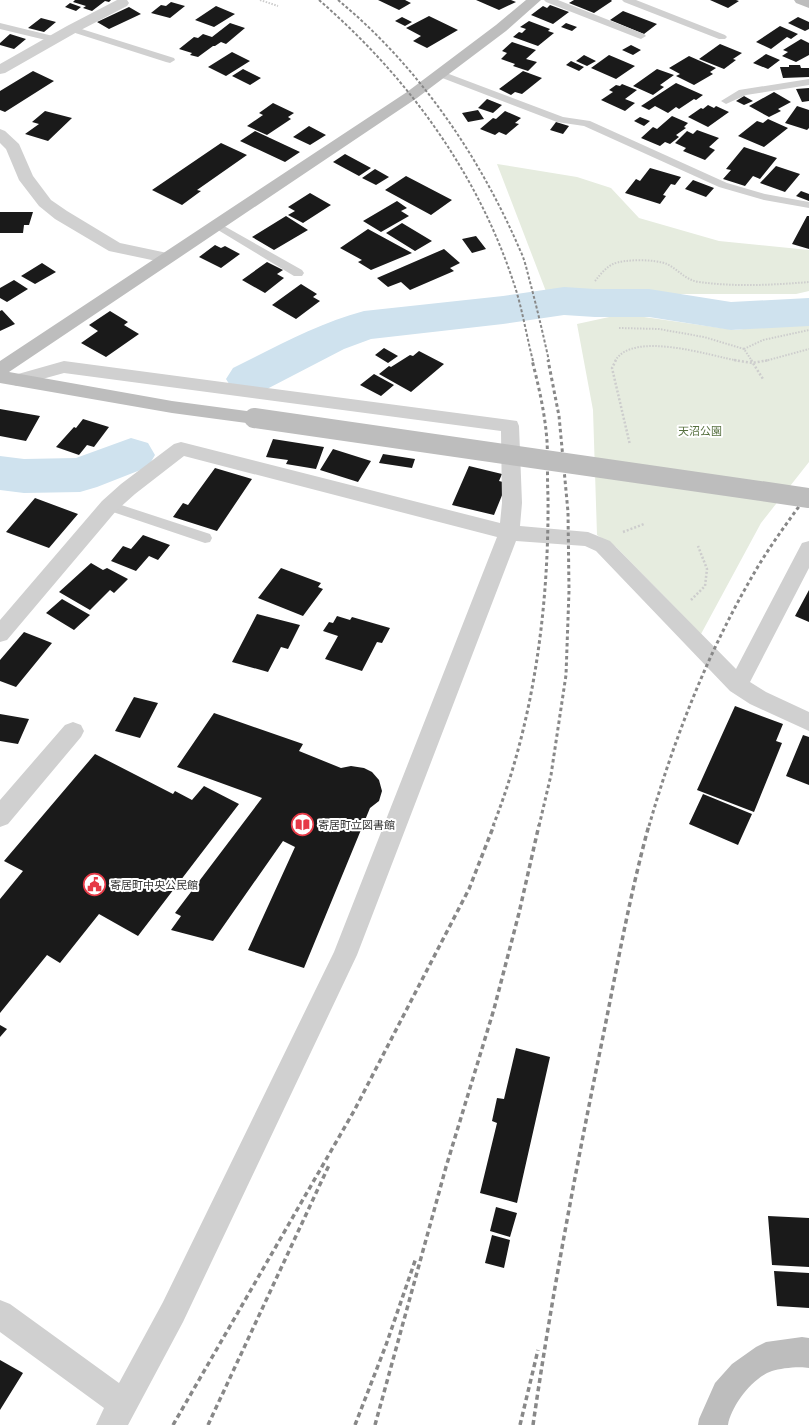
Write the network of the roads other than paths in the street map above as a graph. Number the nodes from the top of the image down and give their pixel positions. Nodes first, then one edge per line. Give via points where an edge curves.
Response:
1 (534, 0) edge
2 (549, 0) edge
3 (627, 0) edge
4 (801, 0) edge
5 (122, 3) dead end
6 (809, 4) edge
7 (0, 26) edge
8 (72, 29) junction
9 (641, 36) dead end
10 (722, 37) dead end
11 (54, 39) junction
12 (170, 60) dead end
13 (0, 70) edge
14 (441, 74) junction
15 (809, 82) edge
16 (726, 101) dead end
17 (0, 134) edge
18 (809, 206) edge
19 (217, 225) junction
20 (166, 258) junction
21 (298, 273) dead end
22 (0, 370) edge
23 (9, 378) edge
24 (809, 498) edge
25 (109, 506) junction
26 (509, 533) junction
27 (205, 538) dead end
28 (809, 548) edge
29 (804, 570) edge
30 (0, 634) edge
31 (738, 685) junction
32 (809, 722) edge
33 (73, 731) dead end
34 (0, 817) edge
35 (0, 1314) edge
36 (809, 1353) edge
37 (117, 1414) edge
38 (713, 1425) edge

1 - 14 street
2 - 9 lane
3 - 10 lane
4 - 6 street
5 - 8 street
7 - 11 lane
8 - 11 street
8 - 12 lane
11 - 13 street
14 - 18 lane via 562,120 586,123 723,185
14 - 19 street
15 - 16 lane via 743,92
17 - 20 street via 13,147 25,177 45,203 61,215 115,247
19 - 20 street
19 - 21 lane
20 - 22 street
23 - 24 street, bridge via 172,407
23 - 26 street via 64,367 510,426 512,503
25 - 26 street via 181,449
25 - 27 lane
25 - 30 street
26 - 31 street via 588,539 603,546
26 - 37 street via 346,955 173,1312
28 - 29 street
29 - 31 street
31 - 32 street via 758,698
33 - 34 street
35 - 37 street
36 - 38 street via 766,1357 742,1374 725,1393

